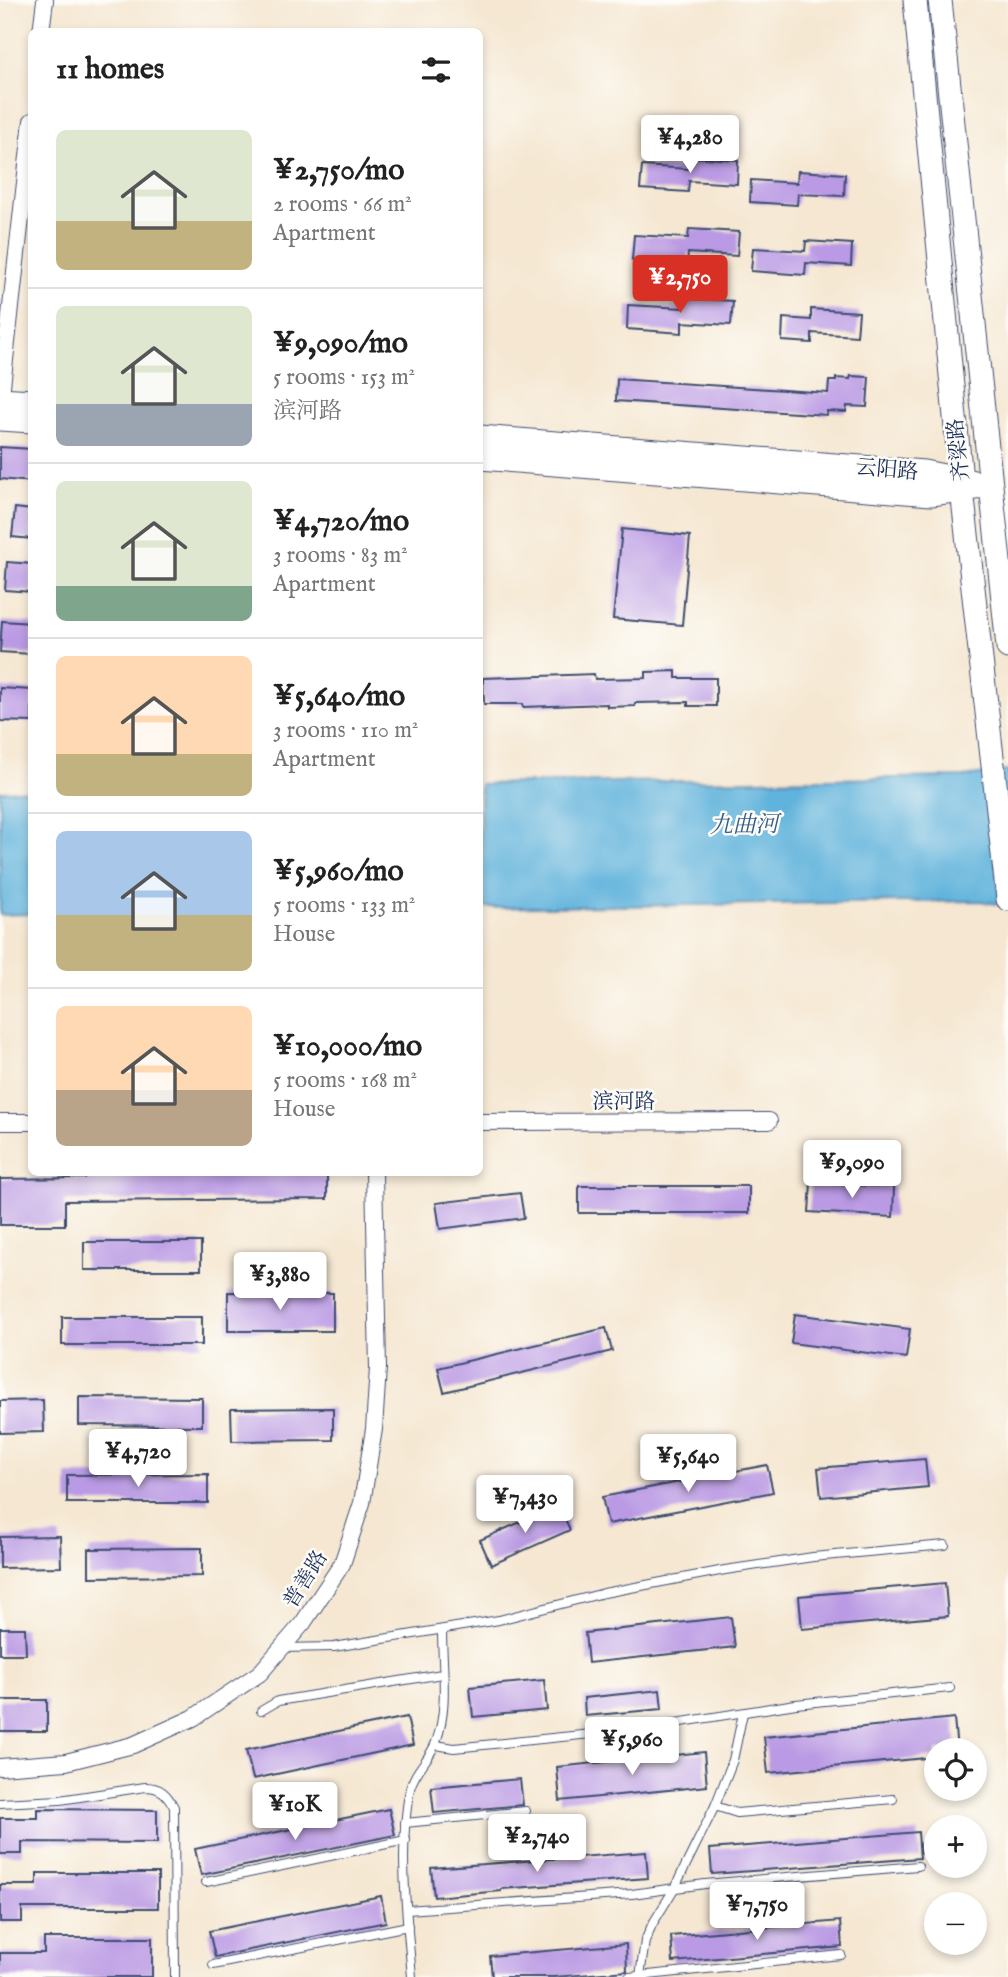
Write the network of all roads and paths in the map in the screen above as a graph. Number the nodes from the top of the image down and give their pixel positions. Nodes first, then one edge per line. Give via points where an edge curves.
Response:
1 (45, 0) edge
2 (915, 0) edge
3 (940, 0) edge
4 (42, 28) edge
5 (28, 156) edge
6 (0, 399) edge
7 (28, 401) edge
8 (0, 404) edge
9 (0, 419) edge
10 (28, 421) edge
11 (483, 437) edge
12 (483, 457) edge
13 (962, 484) junction
14 (1000, 486) edge
15 (1008, 647) edge
16 (1008, 899) edge
17 (769, 1121) dead end
18 (0, 1122) edge
19 (28, 1122) edge
20 (483, 1122) edge
21 (374, 1176) edge
22 (944, 1545) dead end
23 (442, 1630) junction
24 (281, 1648) junction
25 (442, 1674) junction
26 (950, 1688) dead end
27 (261, 1710) dead end
28 (743, 1713) junction
29 (436, 1745) junction
30 (0, 1767) edge
31 (893, 1799) dead end
32 (0, 1803) edge
33 (715, 1806) junction
34 (526, 1811) dead end
35 (405, 1822) junction
36 (405, 1840) junction
37 (918, 1866) dead end
38 (206, 1882) dead end
39 (674, 1889) junction
40 (407, 1910) junction
41 (408, 1926) junction
42 (841, 1955) dead end
43 (213, 1965) dead end
44 (640, 1976) edge
45 (175, 1977) edge
46 (412, 1977) edge
47 (629, 1977) edge

1 - 4 street
2 - 13 main road, 齐梁路
3 - 14 main road, 齐梁路
5 - 6 street
6 - 7 main road
6 - 8 street
9 - 10 main road
11 - 13 main road, 云阳路 via 924,472
12 - 13 main road, 云阳路 via 931,494
13 - 14 main road, 云阳路
13 - 16 main road, 齐梁路
14 - 15 main road, 齐梁路
17 - 20 street, 滨河路
18 - 19 street
21 - 24 street, 普善路 via 378,1368 362,1503 342,1564
22 - 23 lane via 725,1570
23 - 24 lane via 334,1647
23 - 25 lane
24 - 30 street, 普善路 via 260,1673 193,1718 133,1745 66,1762
25 - 27 lane via 278,1701
25 - 29 lane
26 - 28 lane
28 - 29 lane via 631,1730 454,1748
28 - 33 lane via 733,1760
29 - 35 lane via 410,1786
31 - 33 lane via 737,1813
32 - 45 lane via 60,1800 145,1787 166,1793 174,1807
33 - 39 lane
34 - 35 lane
35 - 36 lane
36 - 38 lane
36 - 40 lane
37 - 39 lane
39 - 40 lane
39 - 44 lane via 645,1941
40 - 41 lane
41 - 43 lane
41 - 46 lane
42 - 44 lane
44 - 47 lane

